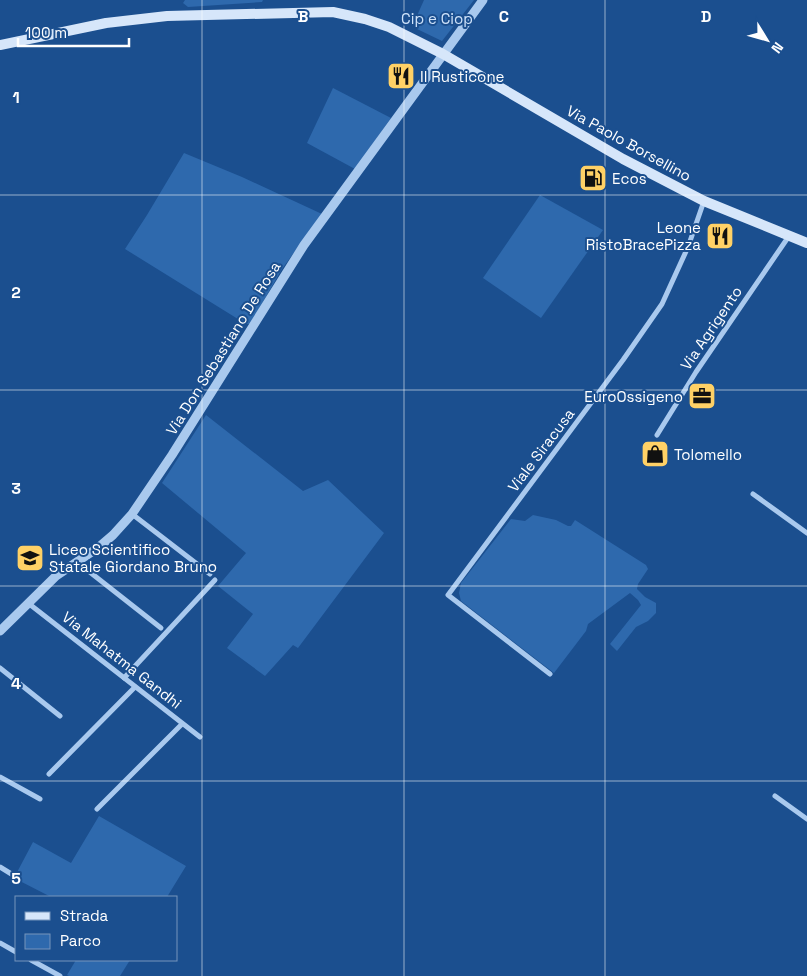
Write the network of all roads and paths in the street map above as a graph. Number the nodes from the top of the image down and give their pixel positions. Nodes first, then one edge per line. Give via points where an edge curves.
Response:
1 (483, 0) edge
2 (1, 47) edge
3 (443, 54) junction
4 (704, 201) junction
5 (789, 236) junction
6 (807, 243) edge
7 (657, 435) dead end
8 (753, 494) dead end
9 (132, 514) junction
10 (807, 533) edge
11 (77, 562) junction
12 (210, 574) dead end
13 (214, 580) dead end
14 (28, 603) junction
15 (161, 628) dead end
16 (0, 631) edge
17 (0, 668) edge
18 (550, 674) dead end
19 (124, 678) junction
20 (135, 687) junction
21 (60, 716) dead end
22 (182, 724) junction
23 (200, 737) dead end
24 (49, 774) dead end
25 (0, 777) edge
26 (775, 796) dead end
27 (40, 799) dead end
28 (97, 809) dead end
29 (807, 820) edge
30 (0, 867) edge
31 (13, 875) dead end
32 (0, 943) edge
33 (15, 951) edge
34 (33, 961) edge
35 (57, 975) edge

1 - 3 street, Via Don Sebastiano De Rosa
2 - 3 main road, Via Paolo Borsellino via 106,23 167,16 333,12 389,27
3 - 4 main road, Via Paolo Borsellino via 623,159
3 - 9 street, Via Don Sebastiano De Rosa via 304,245
4 - 5 main road, Via Paolo Borsellino
4 - 18 street, Viale Siracusa via 688,247 662,304 448,595
5 - 6 main road, Via Paolo Borsellino
5 - 7 street, Via Agrigento
8 - 10 street
9 - 11 street, Via Don Sebastiano De Rosa via 113,535
9 - 12 street
11 - 14 street, Via Don Sebastiano De Rosa via 56,576
11 - 15 street
13 - 19 street
14 - 16 street, Via Don Sebastiano De Rosa
14 - 19 street, Via Mahatma Gandhi
17 - 21 street
19 - 20 street, Via Mahatma Gandhi
20 - 22 street, Via Mahatma Gandhi
20 - 24 street
22 - 23 street, Via Mahatma Gandhi
22 - 28 street
25 - 27 street
26 - 29 street
30 - 31 street
32 - 33 street
34 - 35 street

